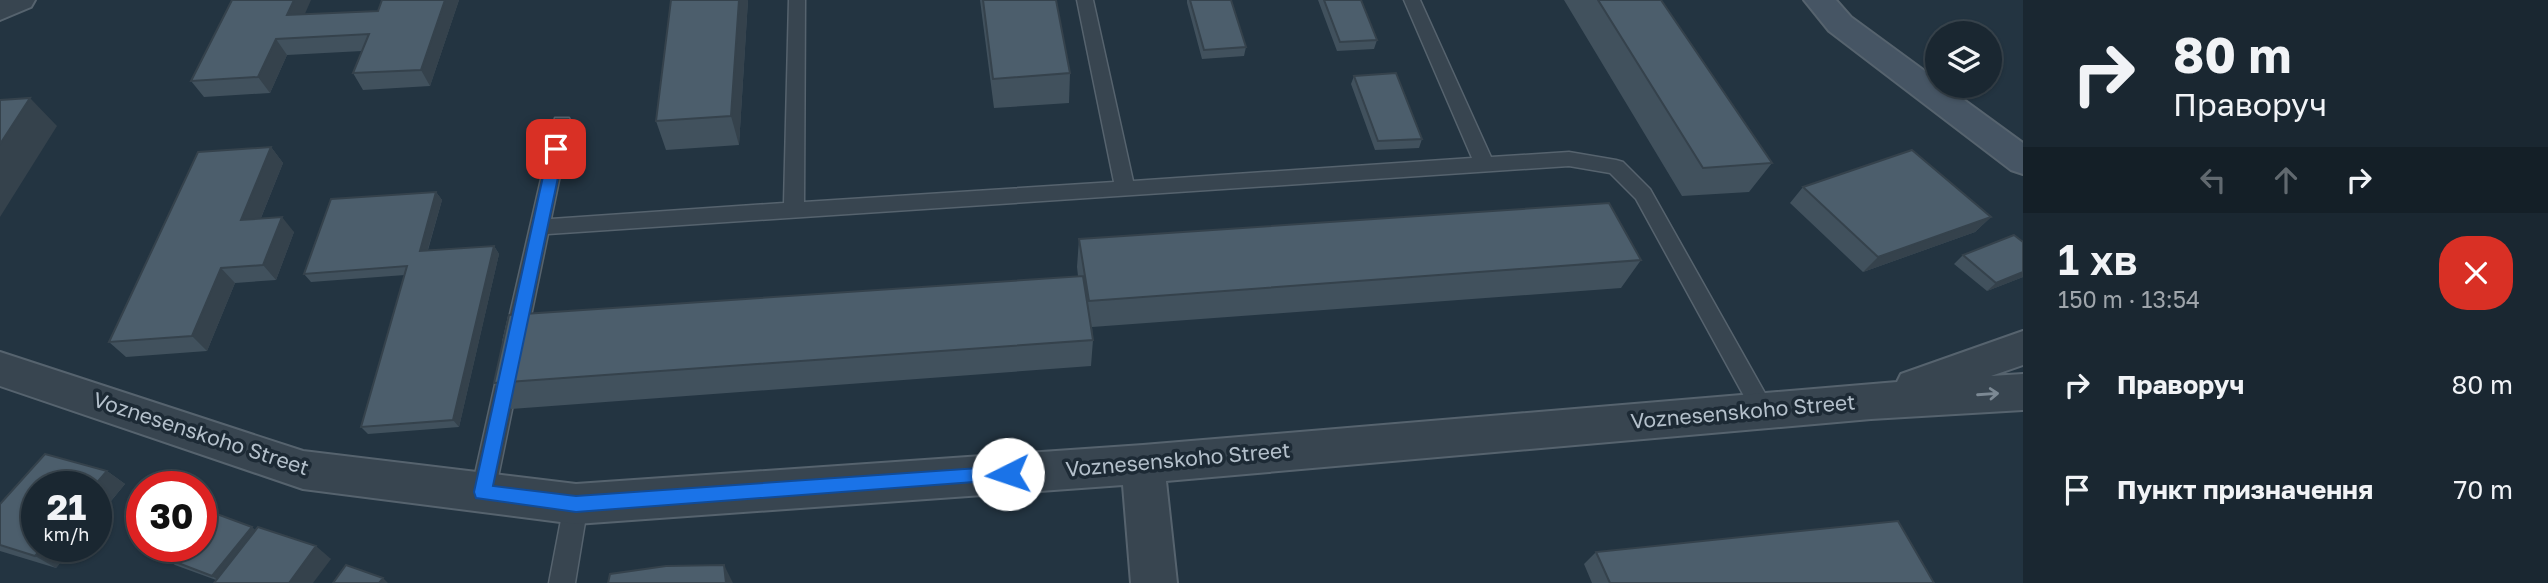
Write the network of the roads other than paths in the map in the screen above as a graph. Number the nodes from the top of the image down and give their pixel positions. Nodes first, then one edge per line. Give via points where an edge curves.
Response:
1 (20, 0) edge
2 (797, 0) edge
3 (1085, 0) edge
4 (1412, 0) edge
5 (1819, 0) edge
6 (0, 10) edge
7 (562, 123) dead end
8 (2023, 161) edge
9 (1484, 164) junction
10 (1125, 188) junction
11 (794, 210) junction
12 (540, 227) junction
13 (2023, 348) edge
14 (0, 369) edge
15 (2023, 392) edge
16 (1871, 401) junction
17 (1764, 411) junction
18 (1143, 464) junction
19 (483, 492) junction
20 (576, 504) junction
21 (562, 583) edge
22 (1154, 583) edge

1 - 6 street
2 - 11 lane
3 - 10 lane
4 - 9 lane
5 - 8 main road via 1840,24
7 - 12 lane
9 - 10 lane
9 - 17 lane via 1569,159 1616,167 1643,194
10 - 11 lane
11 - 12 lane
12 - 19 lane
13 - 16 street, Voznesenskoho Street
14 - 19 street, Voznesenskoho Street via 303,470
16 -> 15 street, Voznesenskoho Street
16 - 17 street, Voznesenskoho Street
17 - 18 street, Voznesenskoho Street
18 - 20 street, Voznesenskoho Street
18 - 22 street
19 - 20 street, Voznesenskoho Street
20 - 21 lane

